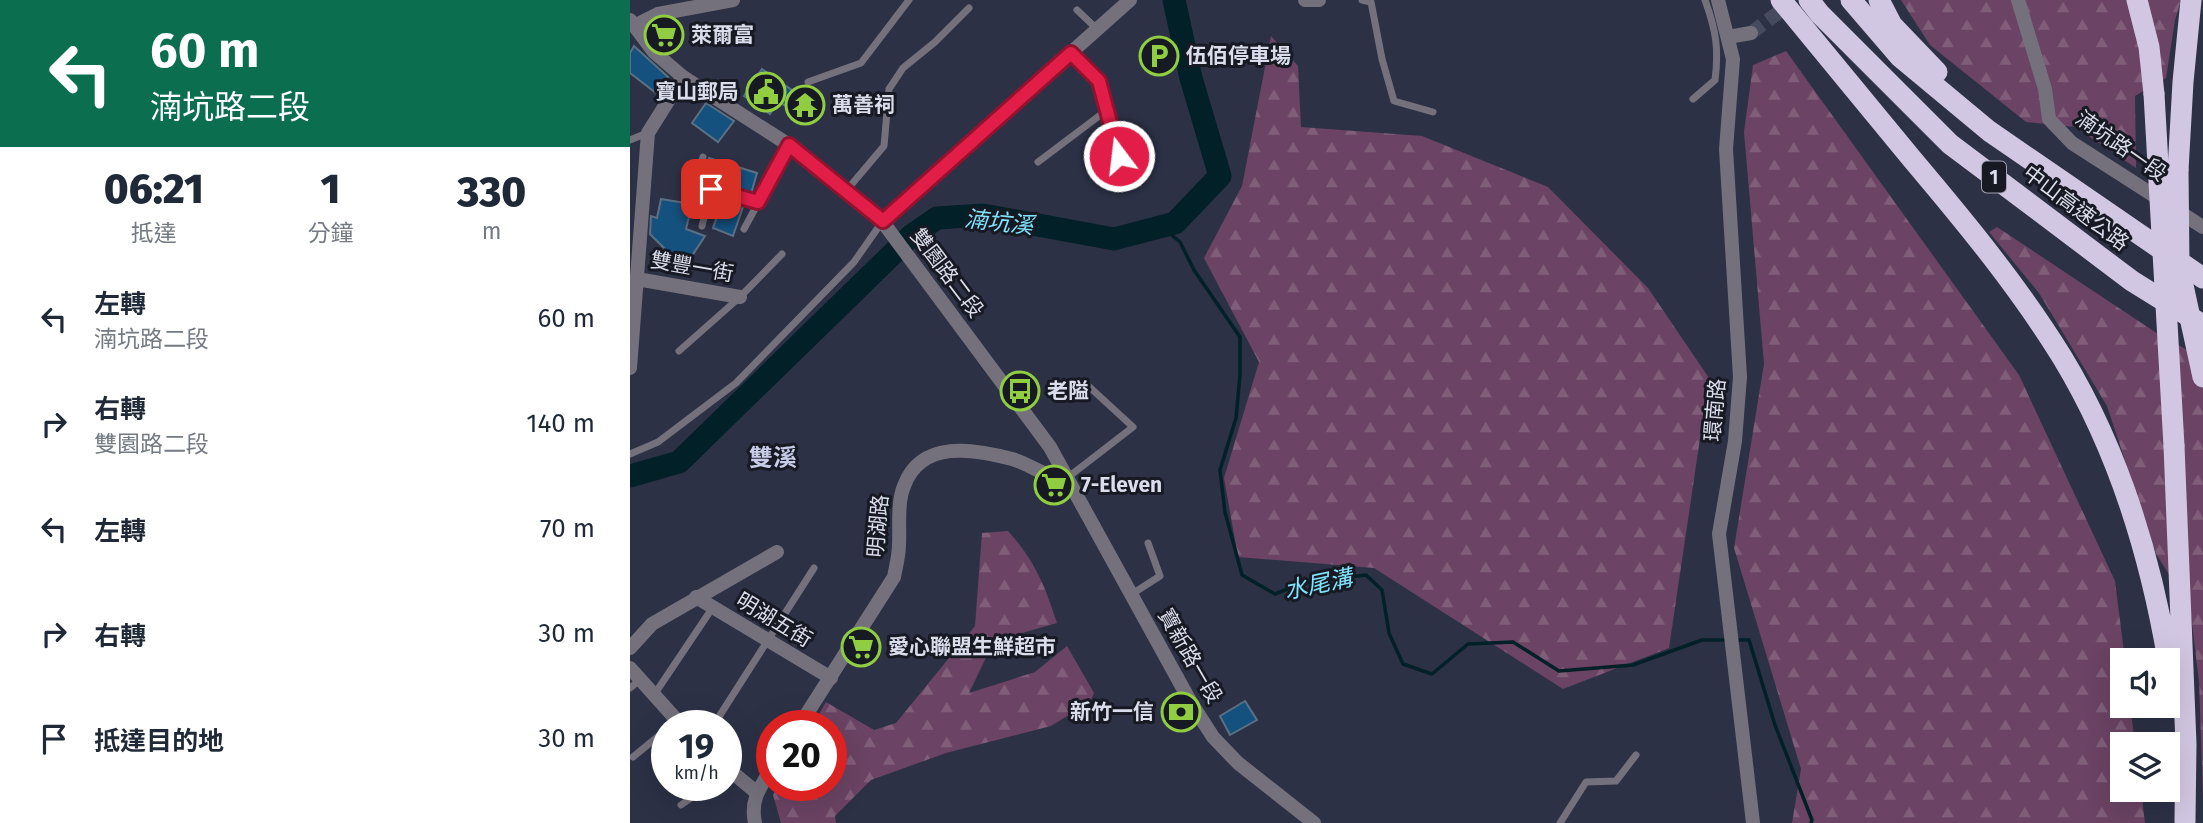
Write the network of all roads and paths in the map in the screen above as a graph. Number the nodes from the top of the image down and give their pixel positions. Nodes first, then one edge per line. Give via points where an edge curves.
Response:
1 (733, 0) edge
2 (909, 0) edge
3 (1130, 0) edge
4 (1305, 0) edge
5 (1319, 0) edge
6 (1362, 0) edge
7 (1706, 0) edge
8 (1718, 0) edge
9 (1781, 0) edge
10 (1809, 0) edge
11 (1851, 0) edge
12 (1879, 0) edge
13 (2018, 0) edge
14 (2137, 0) edge
15 (2191, 0) edge
16 (712, 2) edge
17 (969, 8) dead end
18 (1077, 10) dead end
19 (632, 23) edge
20 (1097, 30) junction
21 (1751, 33) tunnel mouth
22 (1728, 37) junction
23 (1071, 53) junction
24 (683, 77) junction
25 (808, 82) dead end
26 (1693, 99) dead end
27 (1107, 110) junction
28 (1433, 112) dead end
29 (1989, 131) junction
30 (648, 133) junction
31 (630, 140) edge
32 (789, 145) junction
33 (1119, 156) dead end
34 (703, 157) dead end
35 (1038, 162) dead end
36 (711, 189) junction
37 (846, 191) junction
38 (758, 202) junction
39 (883, 221) junction
40 (702, 226) dead end
41 (2203, 227) edge
42 (744, 229) dead end
43 (782, 254) dead end
44 (2203, 278) edge
45 (637, 279) junction
46 (740, 297) junction
47 (2203, 326) edge
48 (679, 351) dead end
49 (630, 368) edge
50 (2203, 377) edge
51 (1084, 382) dead end
52 (630, 454) edge
53 (1067, 478) junction
54 (1148, 542) dead end
55 (777, 552) dead end
56 (814, 568) dead end
57 (1131, 595) junction
58 (696, 597) junction
59 (713, 607) junction
60 (768, 640) junction
61 (630, 648) edge
62 (2166, 648) edge
63 (630, 668) edge
64 (831, 678) junction
65 (635, 684) edge
66 (654, 695) junction
67 (664, 710) edge
68 (723, 710) edge
69 (810, 710) edge
70 (2174, 718) edge
71 (651, 743) edge
72 (1636, 755) dead end
73 (633, 757) dead end
74 (742, 781) edge
75 (756, 792) joint
76 (687, 801) edge
77 (681, 805) dead end
78 (2185, 822) edge
79 (755, 823) edge
80 (1314, 823) edge
81 (1560, 823) edge
82 (1753, 823) edge

1 - 16 street
2 - 25 lane via 861,63
3 - 20 street
4 - 5 street
6 - 28 lane via 1371,2 1394,100
7 - 26 lane via 1718,52 1715,80
8 - 22 street, 環南路
9 - 62 highway via 1998,261 2063,358 2121,478 2157,600
10 - 47 highway, 中山高速公路 / 1 via 1950,144 2132,281
11 - 29 highway, 中山高速公路 / 1 via 1900,57
12 - 29 highway via 1892,25
13 - 41 street, 湳坑路一段 via 2045,89 2049,119 2072,143
14 - 78 highway, bridge via 2154,94 2174,446 2186,731
15 - 50 highway, bridge via 2178,170 2179,267
16 - 19 street
17 - 37 lane via 903,68 889,89 884,146
18 - 20 lane
19 - 24 street, 雙園路二段 via 654,52
20 - 23 street
21 - 22 street
22 - 82 street, 環南路 via 1733,58 1726,149 1740,377 1735,441 1719,534
23 - 27 lane via 1099,81
23 - 39 street
24 - 30 street
24 - 32 street, 雙園路二段
27 - 33 lane
27 - 35 lane
29 - 44 highway, 中山高速公路 / 1
30 - 31 lane
30 - 45 street
32 - 37 street, 雙園路二段
32 - 38 lane
34 - 36 lane via 694,184
36 - 38 lane
36 - 40 lane
37 - 39 street, 雙園路二段
38 - 42 lane
39 - 52 lane via 854,262 736,383 658,442
39 - 53 street, 雙園路二段 via 1050,447
43 - 46 lane
45 - 46 street, 雙豐一街
45 - 49 street
46 - 48 lane
51 - 53 lane via 1133,427
53 - 57 street, 寶新路一段
53 - 64 street, 明湖路 via 1052,478 978,450 951,450 922,461 903,486 894,577
54 - 57 lane via 1160,576
55 - 58 street, 明湖五街
56 - 60 lane
57 - 80 street, 寶新路一段 via 1213,737
58 - 59 street, 明湖五街
58 - 61 street, 明湖五街 via 652,624
59 - 60 street, 明湖五街
59 - 66 lane
60 - 64 street, 明湖五街
60 - 68 lane
63 - 65 street
64 - 69 street, 明湖路
65 - 66 street
66 - 67 street
70 - 78 highway
71 - 73 lane
72 - 81 lane via 1616,781 1587,782
74 - 75 street
75 - 79 street
76 - 77 lane

